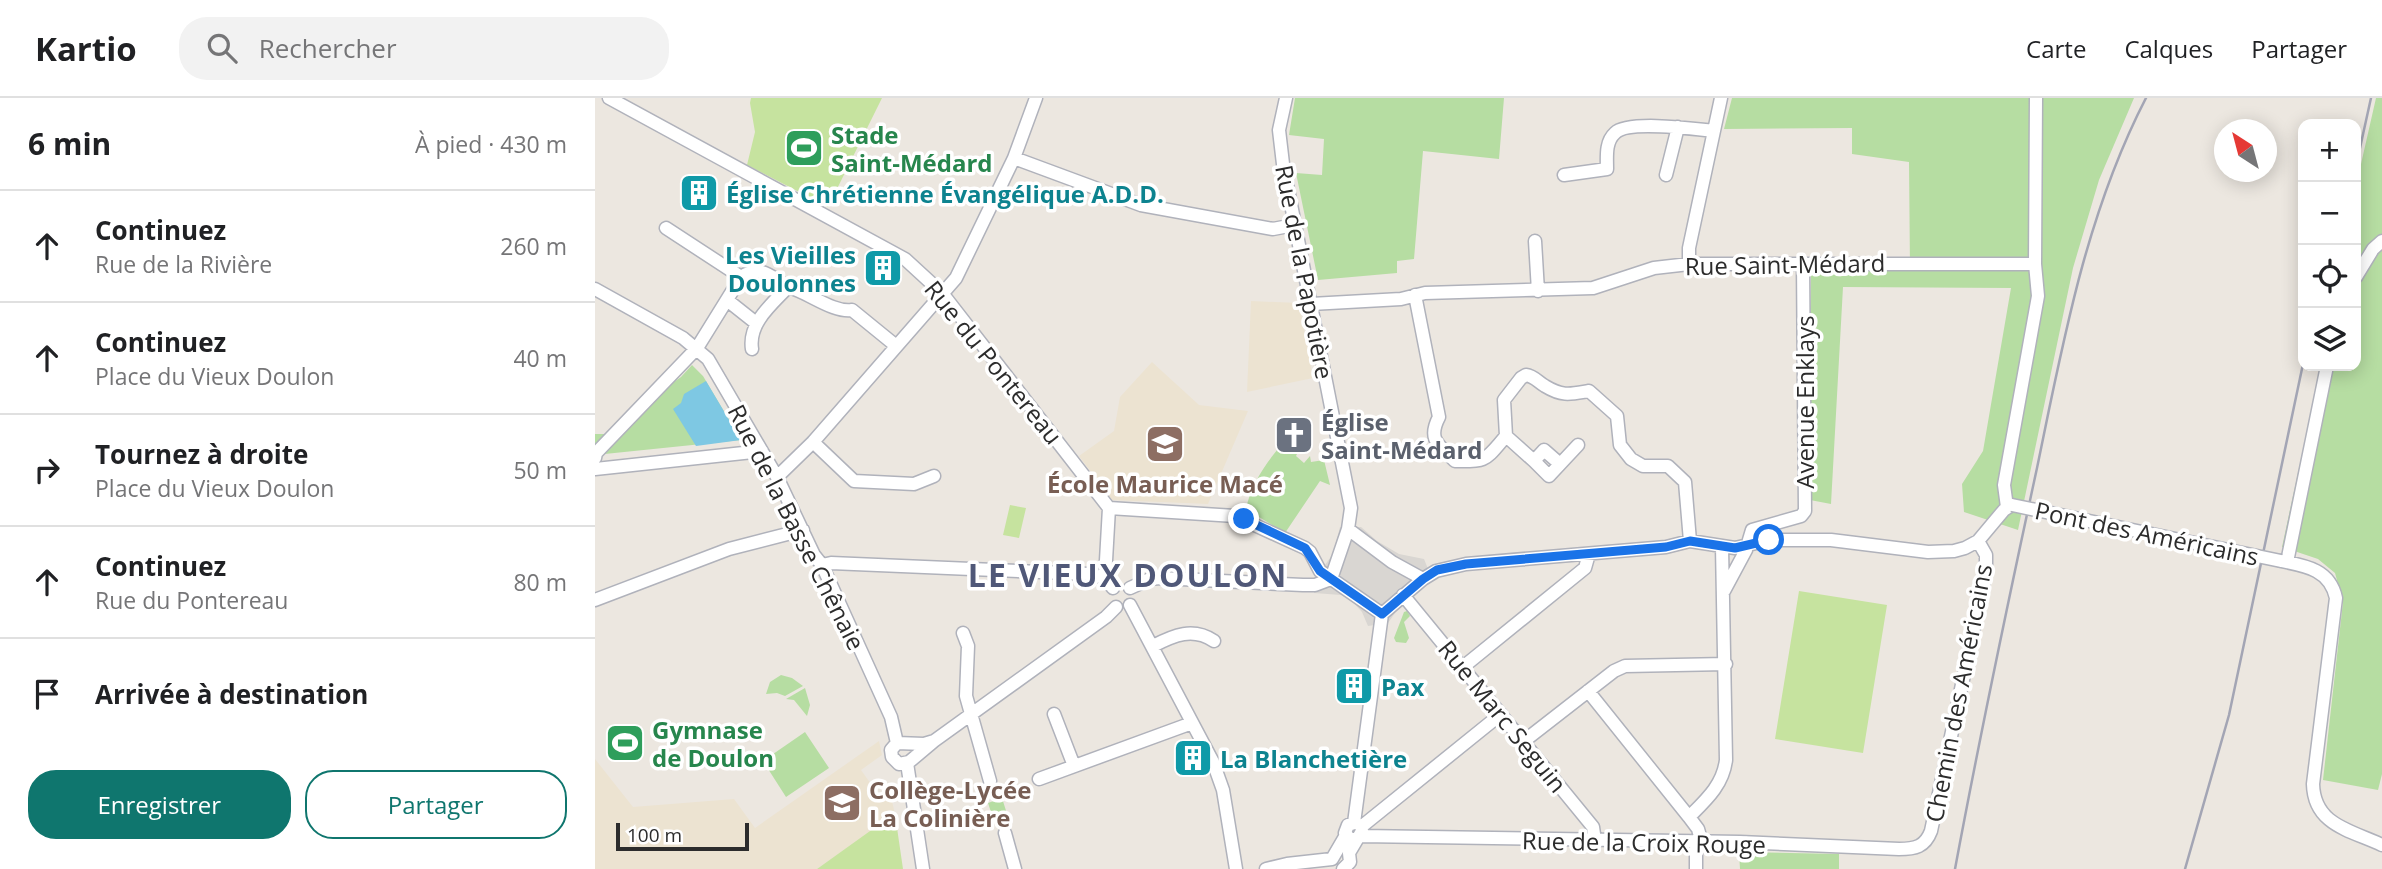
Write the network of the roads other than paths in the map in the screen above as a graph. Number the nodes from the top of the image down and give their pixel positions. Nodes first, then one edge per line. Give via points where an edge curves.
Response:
1 (609, 98) edge
2 (1035, 98) edge
3 (1721, 98) edge
4 (2036, 98) edge
5 (1282, 99) edge
6 (1678, 127) junction
7 (1714, 131) junction
8 (1014, 158) junction
9 (1666, 174) dead end
10 (1564, 175) dead end
11 (1294, 225) junction
12 (666, 228) dead end
13 (1535, 241) dead end
14 (2382, 241) edge
15 (1803, 263) junction
16 (1689, 264) junction
17 (2035, 264) junction
18 (2361, 268) edge
19 (741, 277) junction
20 (788, 286) junction
21 (595, 289) edge
22 (1538, 291) junction
23 (941, 292) junction
24 (1415, 295) junction
25 (727, 300) junction
26 (1311, 303) junction
27 (756, 323) junction
28 (895, 345) junction
29 (697, 348) junction
30 (753, 349) dead end
31 (2326, 371) edge
32 (1506, 436) junction
33 (813, 442) junction
34 (1578, 445) dead end
35 (762, 451) junction
36 (595, 458) edge
37 (595, 469) edge
38 (934, 476) dead end
39 (778, 477) junction
40 (2010, 506) junction
41 (1109, 509) junction
42 (1348, 529) junction
43 (803, 530) junction
44 (1690, 541) junction
45 (1978, 541) junction
46 (1747, 544) junction
47 (1722, 547) junction
48 (1590, 554) junction
49 (2284, 561) junction
50 (821, 565) junction
51 (1331, 579) junction
52 (1423, 579) junction
53 (1109, 583) junction
54 (1130, 588) junction
55 (1724, 592) junction
56 (1403, 595) junction
57 (595, 600) edge
58 (1123, 606) junction
59 (1382, 614) junction
60 (963, 633) dead end
61 (1214, 642) dead end
62 (1153, 646) junction
63 (1726, 664) junction
64 (1463, 667) junction
65 (1588, 691) junction
66 (971, 714) junction
67 (1054, 714) dead end
68 (1501, 715) junction
69 (1192, 723) junction
70 (934, 741) junction
71 (1524, 741) junction
72 (903, 744) junction
73 (909, 762) junction
74 (1074, 766) junction
75 (1038, 779) dead end
76 (990, 780) dead end
77 (1689, 817) junction
78 (1356, 832) junction
79 (1005, 833) dead end
80 (1595, 841) junction
81 (1699, 843) junction
82 (1925, 843) joint
83 (2382, 845) edge
84 (1339, 854) junction
85 (1343, 868) edge
86 (923, 869) edge
87 (1015, 869) edge
88 (1236, 869) edge
89 (1266, 869) edge
90 (1696, 869) edge

1 - 23 street, Rue du Pontereau via 905,259
2 - 8 street
3 - 7 street
4 - 17 street
5 - 11 street, Rue de la Papotière via 1279,130
6 - 7 street
6 - 9 street
6 - 10 street via 1624,128 1614,133 1607,148 1607,169
7 - 16 street
8 - 11 street via 1141,205 1273,229
8 - 23 street via 956,278
11 - 26 street, Rue de la Papotière
12 - 19 street
13 - 22 street
14 - 18 street
15 - 16 street, Rue Saint-Médard
15 - 17 street, Rue Saint-Médard
15 - 46 street, Avenue Enklays via 1805,511 1752,530
16 - 22 street, Rue Saint-Médard via 1654,268 1593,288
17 - 40 street via 2038,296 2004,485
19 - 20 street via 760,270
19 - 25 street
20 - 27 street
20 - 28 street via 837,309 852,310
21 - 29 street, Rue de la Basse Chênaie
22 - 24 street, Rue Saint-Médard
23 - 28 street
23 - 41 street, Rue du Pontereau
24 - 26 street, Rue Saint-Médard
24 - 32 street via 1439,416 1433,428 1435,441 1455,461 1480,461
25 - 27 street
25 - 29 street
26 - 42 street, Rue de la Papotière via 1351,508
27 - 30 street
28 - 33 street
29 - 35 street, Rue de la Basse Chênaie
29 - 36 street
31 - 49 street
32 - 34 street via 1549,476
32 - 44 street via 1504,400 1526,375 1566,394 1590,391 1617,416 1620,445 1631,458 1643,466 1668,467 1685,482
33 - 38 street via 854,481 914,484
33 - 39 street
35 - 37 street
35 - 39 street, Rue de la Basse Chênaie
39 - 43 street, Rue de la Basse Chênaie
40 - 45 street, Chemin des Américains
40 - 49 street, Pont des Américains, bridge
41 - 51 street via 1235,516 1305,548
41 - 53 street
42 - 51 street, Rue de la Papotière
42 - 52 street
43 - 50 street, Rue de la Basse Chênaie
43 - 57 street via 729,549
44 - 47 street
44 - 48 street
45 - 46 street via 1942,552 1831,540
45 - 82 street, Chemin des Américains via 1986,555 1986,571
46 - 47 street
46 - 55 street
47 - 55 street
48 - 52 street via 1466,564 1437,570
48 - 64 street via 1585,568
49 - 83 street, Pont des Américains via 2318,570 2332,583 2336,598 2313,784 2315,802 2328,820
50 - 53 street via 1089,574
50 - 72 street, Rue de la Basse Chênaie
51 - 54 street via 1303,585 1160,578
51 - 59 street
52 - 56 street
53 - 54 street
53 - 58 street via 1110,598
54 - 58 street via 1133,597
55 - 63 street
56 - 59 street
56 - 64 street, Rue Marc Seguin
58 - 62 street
58 - 66 street
59 - 78 street
60 - 66 street via 968,646 966,696
61 - 62 street via 1203,634 1185,633
62 - 69 street
63 - 65 street via 1625,666
63 - 77 street via 1725,772
64 - 68 street, Rue Marc Seguin
65 - 71 street
65 - 77 street
66 - 70 street
66 - 76 street
67 - 74 street
68 - 71 street, Rue Marc Seguin
68 - 78 street
69 - 74 street
69 - 88 street via 1223,790
70 - 72 street
70 - 73 street
71 - 80 street, Rue Marc Seguin via 1593,827
72 - 73 street via 913,750
72 - 73 street via 893,747 892,757 899,764
73 - 86 street
74 - 75 street
77 - 81 street via 1698,829
78 - 80 street, Rue de la Croix Rouge
78 - 84 street
79 - 87 street
80 - 81 street, Rue de la Croix Rouge
81 - 82 street, Rue de la Croix Rouge via 1899,849
81 - 90 street
84 - 85 street via 1336,866
84 - 89 street

